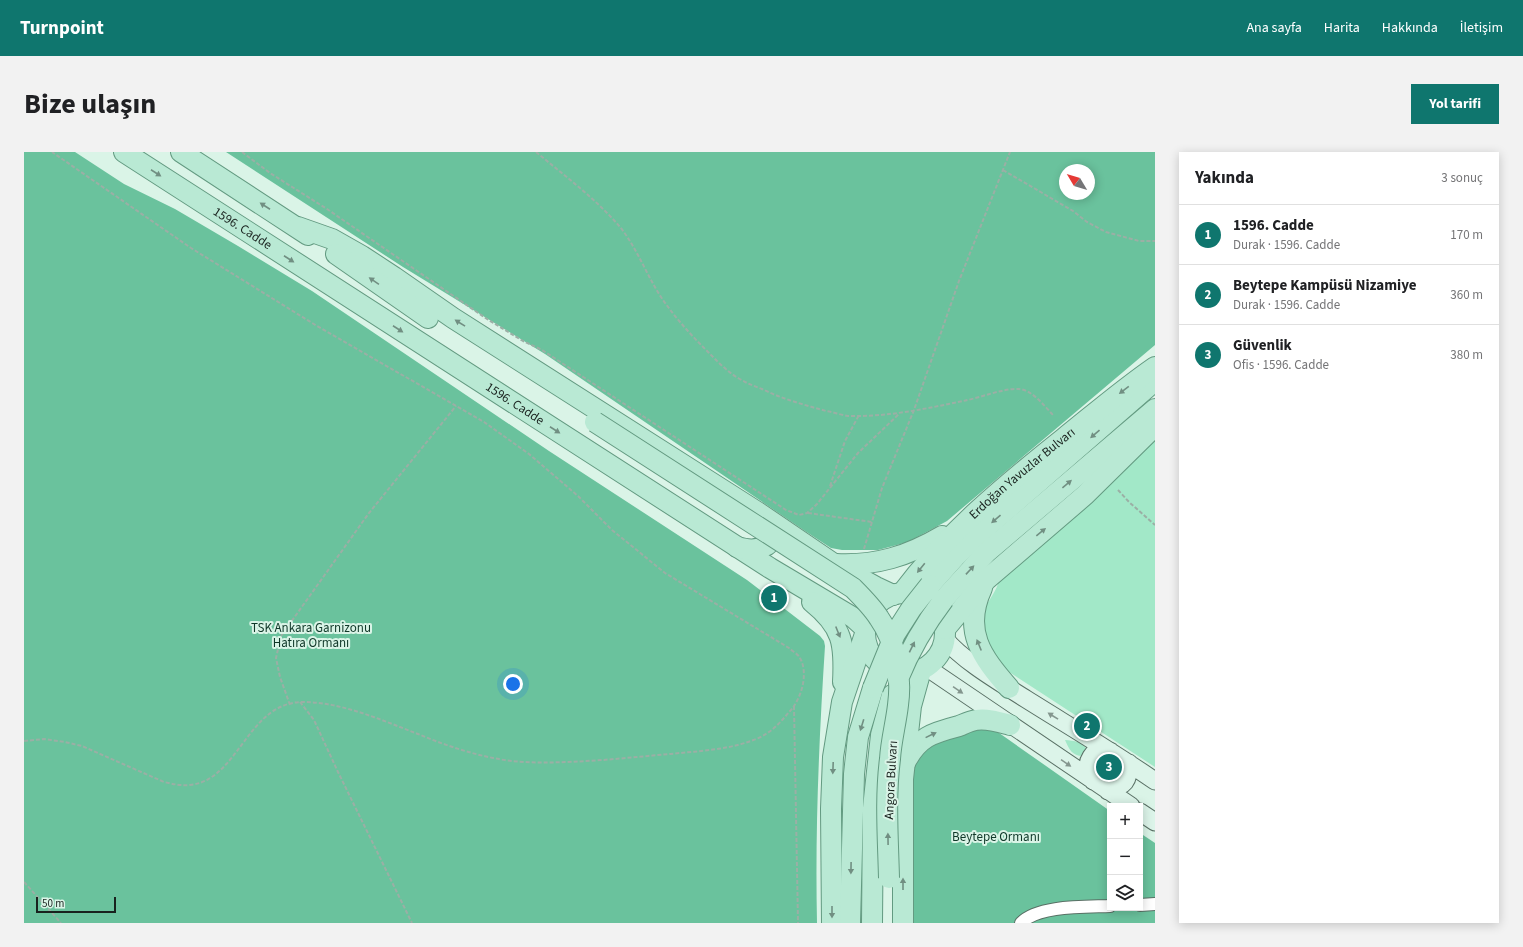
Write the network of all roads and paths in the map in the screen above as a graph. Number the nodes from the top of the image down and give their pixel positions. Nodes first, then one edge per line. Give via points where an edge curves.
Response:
1 (52, 152) edge
2 (124, 152) edge
3 (181, 152) edge
4 (242, 152) edge
5 (536, 152) edge
6 (1010, 152) edge
7 (1003, 170) junction
8 (298, 227) junction
9 (1155, 241) edge
10 (1155, 367) edge
11 (1155, 380) edge
12 (456, 406) junction
13 (1155, 408) edge
14 (914, 410) junction
15 (899, 414) junction
16 (859, 415) junction
17 (1054, 416) dead end
18 (1155, 426) edge
19 (829, 489) junction
20 (1118, 490) dead end
21 (759, 513) junction
22 (807, 513) junction
23 (872, 522) junction
24 (966, 522) junction
25 (1155, 525) edge
26 (737, 547) junction
27 (834, 564) junction
28 (860, 564) junction
29 (770, 568) junction
30 (986, 580) junction
31 (897, 594) junction
32 (870, 627) junction
33 (945, 634) junction
34 (923, 669) junction
35 (1009, 688) junction
36 (845, 694) junction
37 (300, 702) junction
38 (290, 705) junction
39 (794, 706) junction
40 (911, 706) junction
41 (1010, 725) junction
42 (24, 742) edge
43 (1110, 751) junction
44 (905, 763) junction
45 (1129, 763) junction
46 (1093, 781) junction
47 (1155, 781) edge
48 (1108, 791) junction
49 (1126, 803) edge
50 (1143, 814) edge
51 (1155, 822) edge
52 (24, 882) edge
53 (1155, 904) edge
54 (1143, 905) edge
55 (1107, 906) edge
56 (61, 923) edge
57 (412, 923) edge
58 (798, 923) edge
59 (832, 923) edge
60 (850, 923) edge
61 (872, 923) edge
62 (889, 923) edge
63 (903, 923) edge
64 (1021, 923) edge

1 - 12 path via 204,256 317,326
2 -> 26 main road, 1596. Cadde
8 -> 3 main road, 1596. Cadde
4 - 22 path via 488,319 542,350 786,510 799,515
5 - 16 path via 610,216 641,259 661,297 673,313 694,338 737,378 808,406 847,416
6 - 7 path
7 - 9 path via 1106,232 1139,241
7 - 14 path via 959,281
21 -> 8 main road, 1596. Cadde via 453,318 362,256 332,239
32 -> 8 main road, 1596. Cadde, bridge via 853,588 448,331
10 -> 24 main road, Erdoğan Yavuzlar Bulvarı via 1039,458
11 -> 60 main road, Erdoğan Yavuzlar Bulvarı, bridge via 955,557 911,609 895,634 873,688 858,737 854,774
12 - 38 path via 369,513 281,636 276,658
12 - 39 path via 484,422 529,454 578,496 612,530 665,573 800,657 804,670 802,691
61 -> 13 main road, Angora Bulvarı, bridge via 873,808 881,735 892,695 914,644 944,599 986,553
14 - 15 path
14 - 17 path via 1021,389 1032,395
14 - 23 path via 885,481
15 - 16 path
15 - 19 path via 858,453
16 - 19 path via 845,441
30 -> 18 main road via 1085,495
19 - 22 path
20 - 25 path
21 - 26 main road via 770,536 767,545 750,550
21 - 27 main road, 1596. Cadde
22 - 23 path
23 - 28 path
24 - 28 main road via 912,552
24 -> 31 main road, Erdoğan Yavuzlar Bulvarı
26 - 29 main road, 1596. Cadde
27 - 28 main road
27 - 31 main road, 1596. Cadde via 876,587
29 - 32 main road, 1596. Cadde
29 -> 36 main road via 826,613 835,624 842,643
30 - 33 main road
35 -> 30 main road via 985,659 976,640 974,618
31 - 32 main road via 875,607 869,616
31 - 33 main road, 1596. Cadde via 919,596 928,601 942,618
32 - 34 main road, 1596. Cadde via 866,645 878,664 898,673
32 - 36 main road
62 -> 32 main road, Angora Bulvarı, bridge via 888,804 899,678 888,634
33 - 34 main road via 938,655
33 - 35 main road, 1596. Cadde via 954,650
34 - 40 main road, Angora Bulvarı
34 -> 41 main road
43 -> 35 main road, 1596. Cadde
36 - 40 main road via 860,680 870,676 893,683 903,690 908,695
36 -> 59 main road via 833,757
37 - 38 path
37 - 39 path via 328,704 354,711 461,750 494,758 534,763 607,760 740,745 758,739 775,729
37 - 57 path via 314,720
38 - 42 path via 278,708 259,722 221,770 192,785 164,782 82,746 44,739
39 - 58 path
40 - 44 main road, Angora Bulvarı
44 -> 41 main road via 920,742 943,730 976,720
41 -> 46 main road
43 - 45 main road, 1596. Cadde
43 - 46 main road via 1095,752 1088,762
63 -> 44 main road, Angora Bulvarı
45 - 47 main road, 1596. Cadde
45 - 48 main road via 1129,778 1124,785
46 - 48 main road
48 - 49 main road
50 - 51 main road
52 - 56 path
53 - 54 street
55 - 64 street via 1054,908 1026,918

